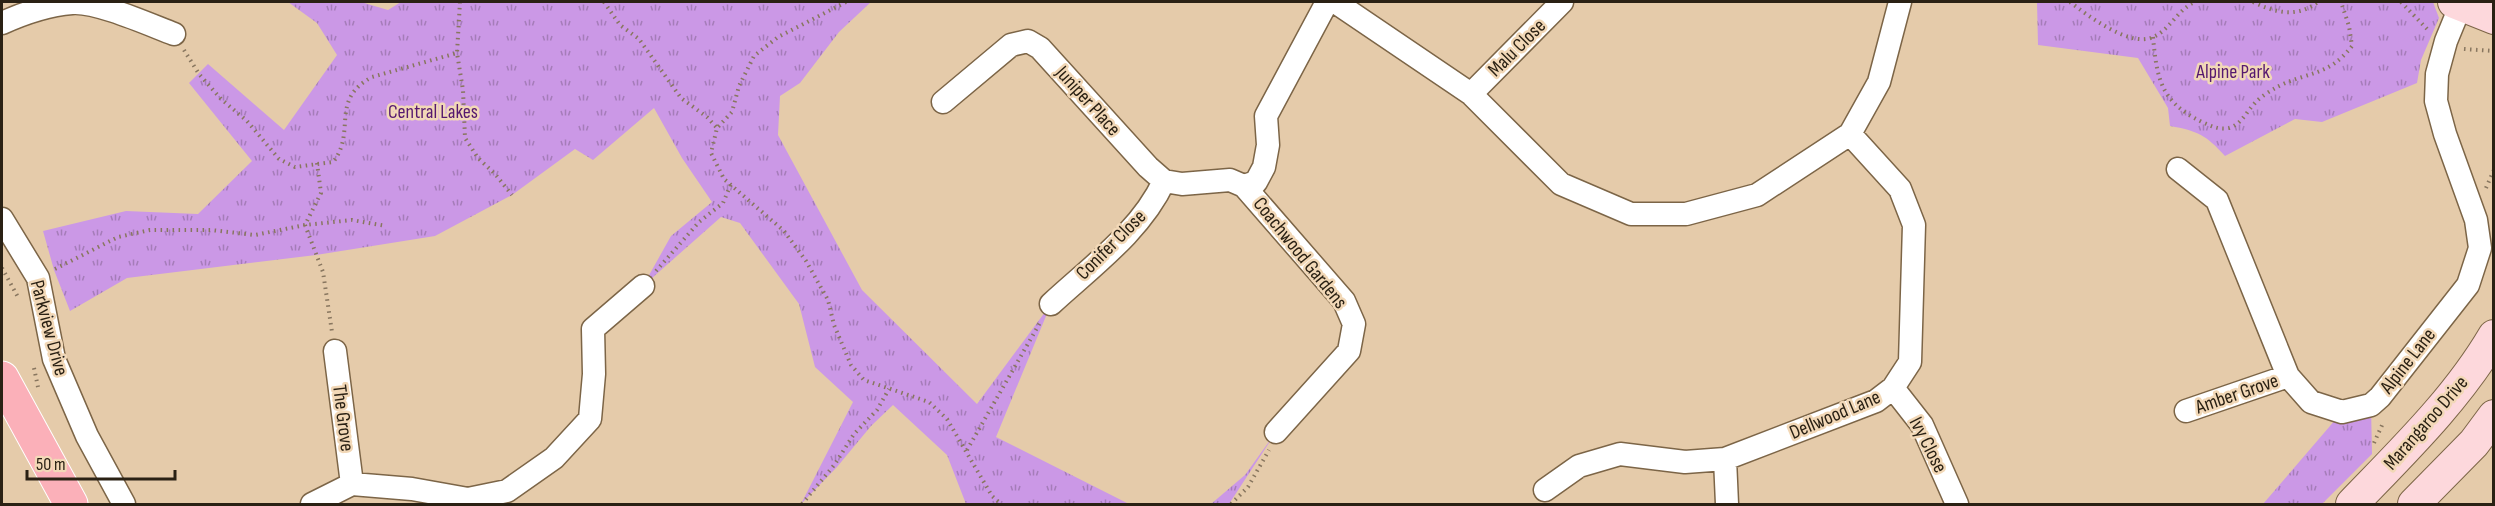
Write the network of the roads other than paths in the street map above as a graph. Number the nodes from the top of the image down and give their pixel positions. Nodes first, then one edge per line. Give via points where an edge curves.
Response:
1 (1327, 2) edge
2 (1335, 2) edge
3 (1562, 2) edge
4 (1900, 2) edge
5 (2459, 2) edge
6 (2493, 18) edge
7 (2, 23) edge
8 (174, 34) road end
9 (1471, 94) junction
10 (943, 102) dead end
11 (1850, 134) junction
12 (2178, 169) dead end
13 (1164, 181) junction
14 (1244, 186) junction
15 (2, 219) edge
16 (643, 286) road end
17 (1051, 304) road end
18 (2493, 336) edge
19 (334, 351) road end
20 (2288, 376) junction
21 (5, 388) edge
22 (1893, 388) junction
23 (2186, 411) dead end
24 (2493, 416) edge
25 (1275, 432) road end
26 (1725, 459) junction
27 (352, 484) junction
28 (1545, 490) dead end
29 (508, 497) edge
30 (71, 504) edge
31 (124, 504) edge
32 (312, 504) edge
33 (1727, 504) edge
34 (1957, 504) edge
35 (2352, 504) edge
36 (2414, 504) edge

1 - 14 street, Coachwood Gardens via 1266,116 1268,145 1264,167 1256,182
2 - 9 street
3 - 9 street, Malu Close
4 - 11 street via 1879,82
5 - 6 main road
5 - 20 street, Alpine Lane via 2437,74 2436,101 2476,220 2480,248 2468,285 2371,405 2342,412 2311,402
7 - 8 street via 32,10 75,2 114,11
9 - 11 street via 1561,184 1631,214 1686,214 1756,195
10 - 13 street, Juniper Place via 1011,45 1028,41 1040,48
11 - 22 street, Dellwood Lane via 1900,189 1914,225 1910,362
12 - 20 street, Alpine Lane via 2217,200
13 - 14 street via 1182,184 1230,180
13 - 17 street, Conifer Close via 1152,204 1124,236
14 - 25 street, Coachwood Gardens via 1344,301 1354,324 1349,351
15 - 31 street, Parkview Drive via 38,278 54,358 87,436
16 - 29 street via 593,329 590,419 554,458
18 - 35 main road, Marangaroo Drive via 2472,369 2420,432
19 - 27 street, The Grove
20 - 23 street, Amber Grove
21 - 30 main road
22 - 26 street, Dellwood Lane via 1876,401
22 - 34 street, Ivy Close via 1922,425
24 - 36 main road via 2474,443
26 - 28 street, Dellwood Lane via 1685,462 1620,454 1579,466
26 - 33 street
27 - 29 street via 468,499
27 - 32 street

